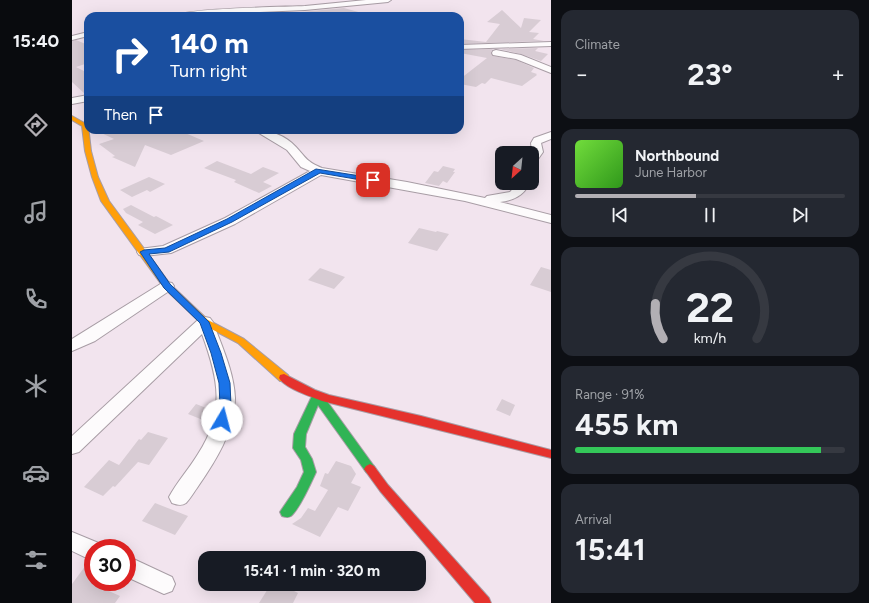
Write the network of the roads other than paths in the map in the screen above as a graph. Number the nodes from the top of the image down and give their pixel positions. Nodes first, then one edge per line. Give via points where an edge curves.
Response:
1 (388, 0) edge
2 (311, 3) edge
3 (220, 12) edge
4 (84, 35) edge
5 (72, 38) edge
6 (551, 44) edge
7 (464, 47) edge
8 (470, 48) junction
9 (551, 70) edge
10 (84, 99) edge
11 (72, 101) edge
12 (72, 118) edge
13 (84, 125) edge
14 (86, 134) edge
15 (267, 134) edge
16 (551, 135) edge
17 (537, 146) edge
18 (318, 171) junction
19 (521, 190) edge
20 (480, 200) junction
21 (551, 219) edge
22 (144, 252) junction
23 (167, 286) junction
24 (205, 322) junction
25 (72, 346) edge
26 (317, 396) junction
27 (72, 447) edge
28 (551, 454) edge
29 (179, 497) dead end
30 (286, 512) dead end
31 (72, 541) edge
32 (84, 547) edge
33 (136, 570) edge
34 (164, 584) dead end
35 (484, 603) edge

1 - 2 street
2 - 3 street
4 - 5 street
6 - 8 street
7 - 8 street
8 - 9 street via 513,56
10 - 11 street
12 - 13 street
14 - 22 street via 95,177 106,201
15 - 18 street via 291,148 305,165
16 - 17 street via 538,140
18 - 20 street
18 - 22 street via 194,237 166,250
19 - 20 street via 514,196
20 - 21 street
22 - 23 street
23 - 24 street
23 - 25 street
24 - 26 street via 241,341 278,374
24 - 27 street
24 - 29 street via 225,383 226,406 219,433 209,453
26 - 28 street
26 - 30 street via 300,434 299,448 310,472 302,490
26 - 35 street via 384,488
31 - 32 street
33 - 34 street

